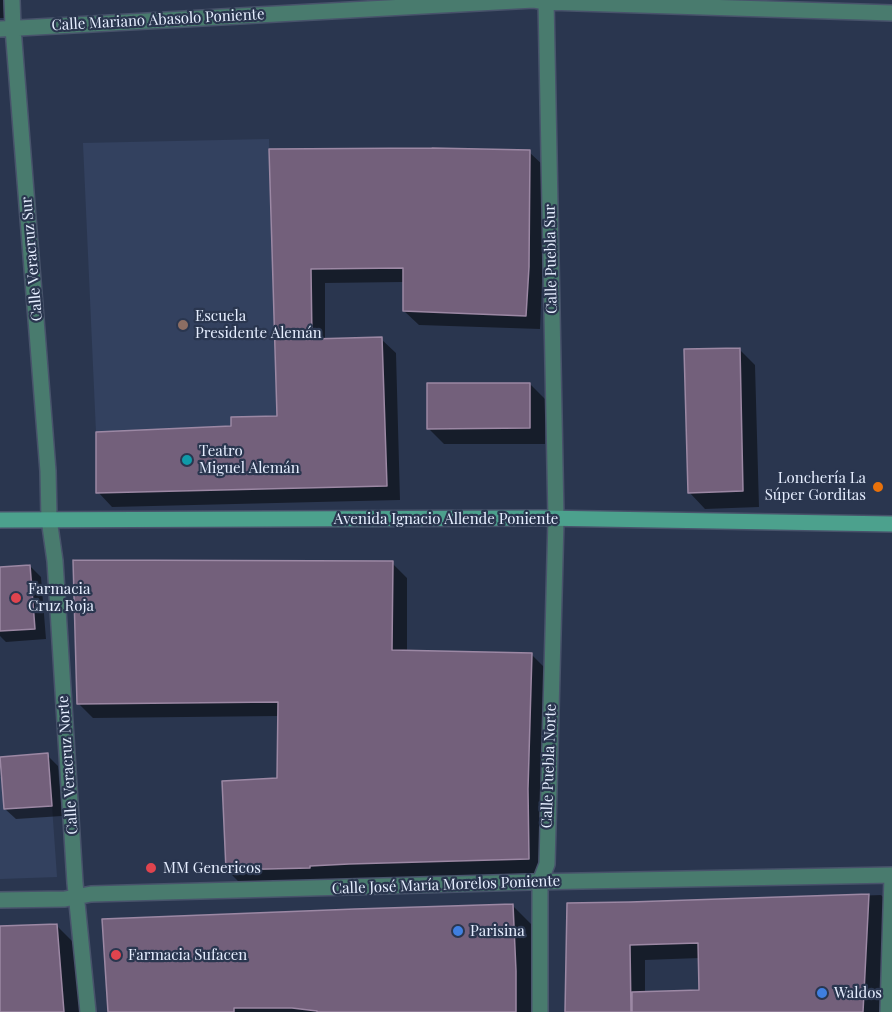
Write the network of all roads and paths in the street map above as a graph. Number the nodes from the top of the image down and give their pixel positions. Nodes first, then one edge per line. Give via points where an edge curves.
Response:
1 (12, 0) edge
2 (546, 1) edge
3 (892, 13) edge
4 (7, 28) edge
5 (49, 519) junction
6 (556, 519) junction
7 (0, 520) edge
8 (892, 524) edge
9 (892, 876) edge
10 (540, 882) junction
11 (77, 897) junction
12 (0, 900) edge
13 (88, 1012) edge
14 (540, 1012) edge
15 (888, 1012) edge

1 - 4 street, Calle Veracruz Sur
2 - 3 street, Calle Mariano Abasolo Poniente
2 - 4 street, Calle Mariano Abasolo Poniente
2 - 6 street, Calle Puebla Sur
4 - 5 street, Calle Veracruz Sur via 48,471
5 - 6 main road, Avenida Ignacio Allende Poniente
5 - 7 main road, Avenida Ignacio Allende Poniente
5 - 11 street, Calle Veracruz Norte
6 - 8 main road, Avenida Ignacio Allende Poniente
6 - 10 street, Calle Puebla Norte via 547,864
9 - 10 street, Calle José María Morelos Poniente
9 - 15 street
10 - 11 street, Calle José María Morelos Poniente
10 - 14 street, Calle Puebla Norte
11 - 12 street, Calle José María Morelos Poniente
11 - 13 street, Calle Veracruz Norte

